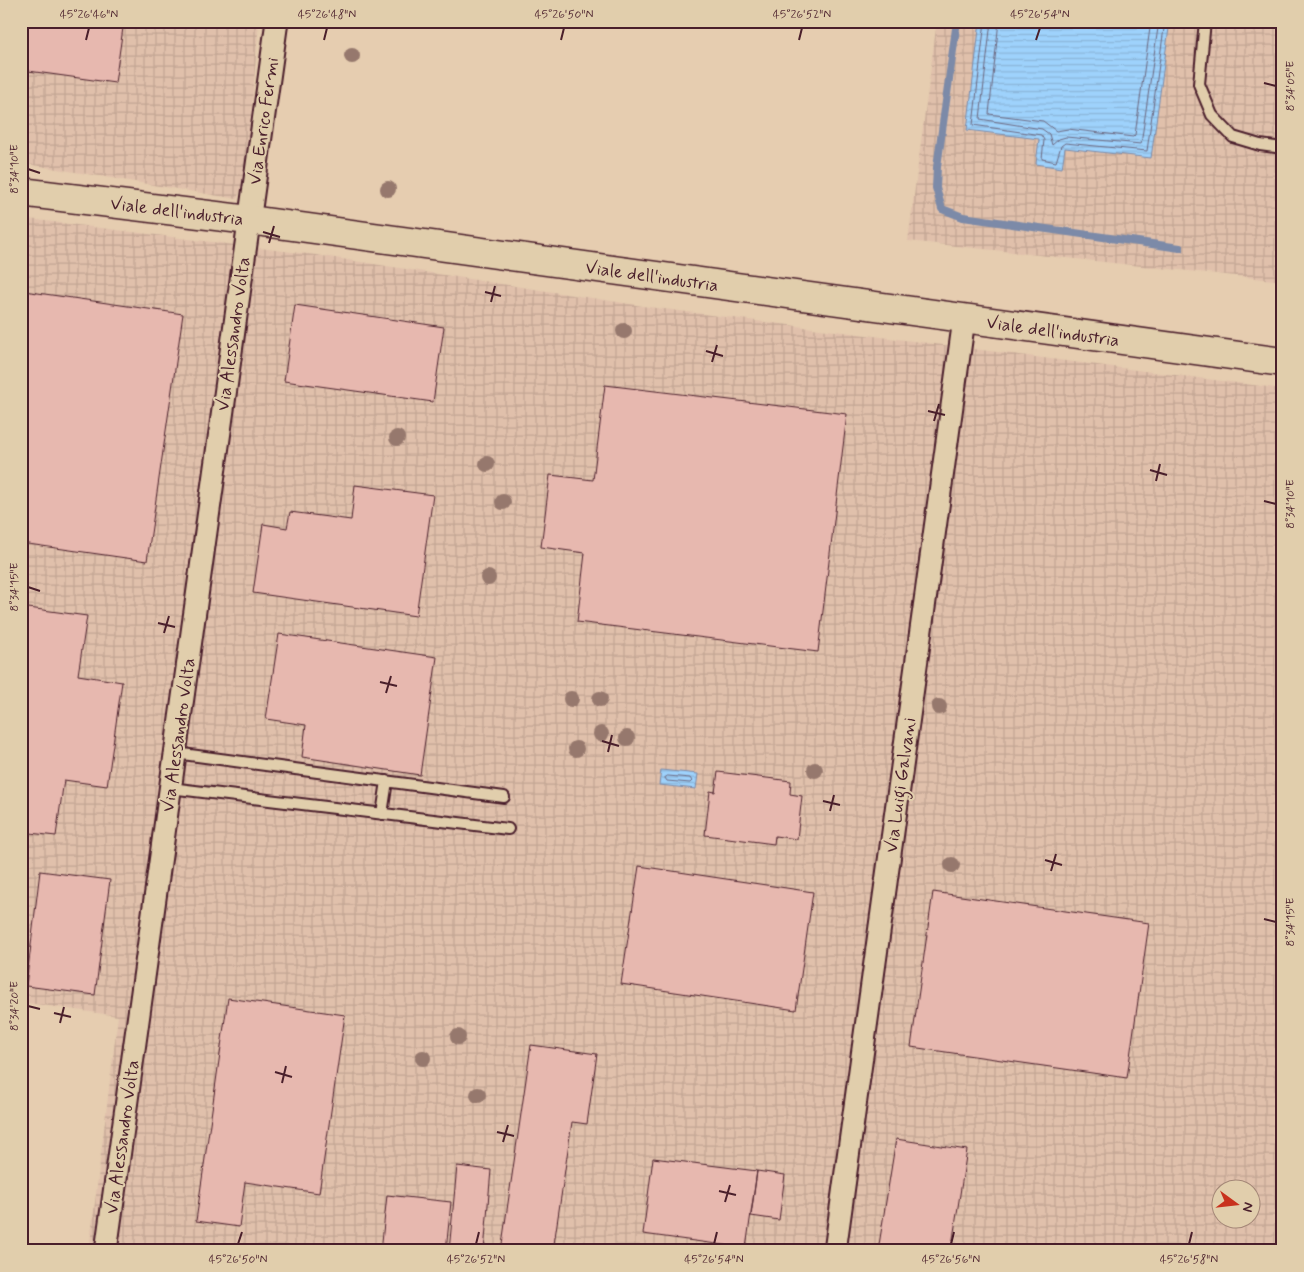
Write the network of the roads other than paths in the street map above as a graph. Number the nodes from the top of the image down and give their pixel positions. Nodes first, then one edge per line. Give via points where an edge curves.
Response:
1 (277, 21) edge
2 (1205, 21) edge
3 (1283, 148) edge
4 (21, 192) edge
5 (249, 220) junction
6 (964, 319) junction
7 (1283, 362) edge
8 (175, 753) junction
9 (387, 781) junction
10 (170, 788) junction
11 (504, 797) dead end
12 (382, 814) junction
13 (508, 829) dead end
14 (106, 1251) edge
15 (835, 1251) edge

1 - 5 street, Via Enrico Fermi
2 - 3 lane via 1199,84 1212,115 1233,137
4 - 5 main road, Viale dell'industria
5 - 6 main road, Viale dell'industria
5 - 8 street, Via Alessandro Volta
6 - 7 main road, Viale dell'industria
6 - 15 street, Via Luigi Galvani
8 - 9 lane
8 - 10 street, Via Alessandro Volta
9 - 11 lane
9 - 12 lane
10 - 12 lane
10 - 14 street, Via Alessandro Volta
12 - 13 lane

